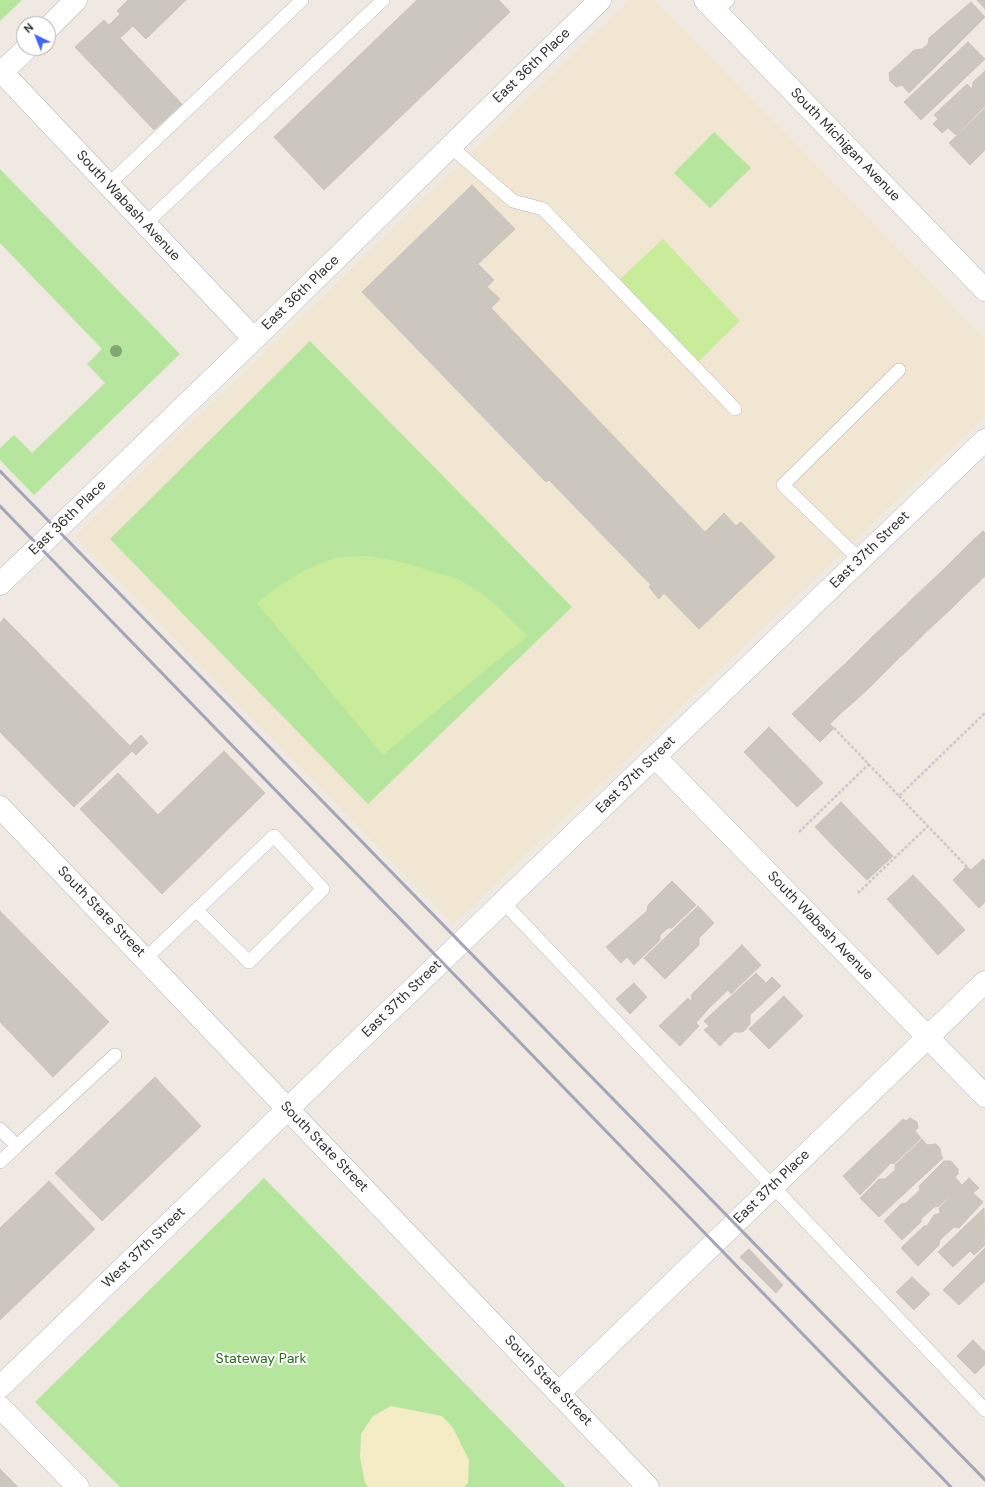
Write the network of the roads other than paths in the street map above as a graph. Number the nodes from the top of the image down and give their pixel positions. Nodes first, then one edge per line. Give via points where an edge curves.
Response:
1 (76, 0) edge
2 (302, 0) edge
3 (383, 0) edge
4 (600, 0) edge
5 (716, 4) edge
6 (56, 20) edge
7 (19, 56) edge
8 (450, 146) junction
9 (108, 185) junction
10 (146, 224) junction
11 (985, 290) edge
12 (254, 339) junction
13 (899, 370) dead end
14 (735, 409) dead end
15 (985, 440) edge
16 (860, 560) junction
17 (0, 584) edge
18 (655, 757) junction
19 (0, 807) edge
20 (503, 902) junction
21 (196, 910) junction
22 (144, 959) junction
23 (985, 982) edge
24 (928, 1037) junction
25 (114, 1056) dead end
26 (985, 1096) edge
27 (288, 1109) junction
28 (0, 1129) edge
29 (17, 1146) junction
30 (0, 1162) edge
31 (773, 1186) junction
32 (0, 1387) edge
33 (559, 1393) junction
34 (0, 1407) edge
35 (985, 1410) edge
36 (78, 1487) edge
37 (648, 1487) edge

1 - 6 street
2 - 9 lane
3 - 10 lane
4 - 8 street, East 36th Place
5 - 11 street, South Michigan Avenue
7 - 9 street, South Wabash Avenue via 2,72
8 - 12 street, East 36th Place
8 - 14 lane via 513,201 543,209
9 - 10 street, South Wabash Avenue
10 - 12 street, South Wabash Avenue
12 - 17 street, East 36th Place
13 - 16 lane via 783,485
15 - 16 street, East 37th Street
16 - 18 street, East 37th Street
18 - 20 street, East 37th Street
18 - 24 street, South Wabash Avenue
19 - 22 street, South State Street
20 - 27 street, East 37th Street
20 - 31 lane
21 - 21 lane via 249,962 324,889 274,836
21 - 22 lane
22 - 27 street, South State Street
23 - 24 street, East 37th Place
24 - 26 street, South Wabash Avenue
24 - 31 street, East 37th Place
25 - 29 lane
27 - 32 street, West 37th Street
27 - 33 street, South State Street
28 - 29 lane
29 - 30 lane
31 - 33 street, East 37th Place
31 - 35 lane
33 - 37 street, South State Street
34 - 36 street

